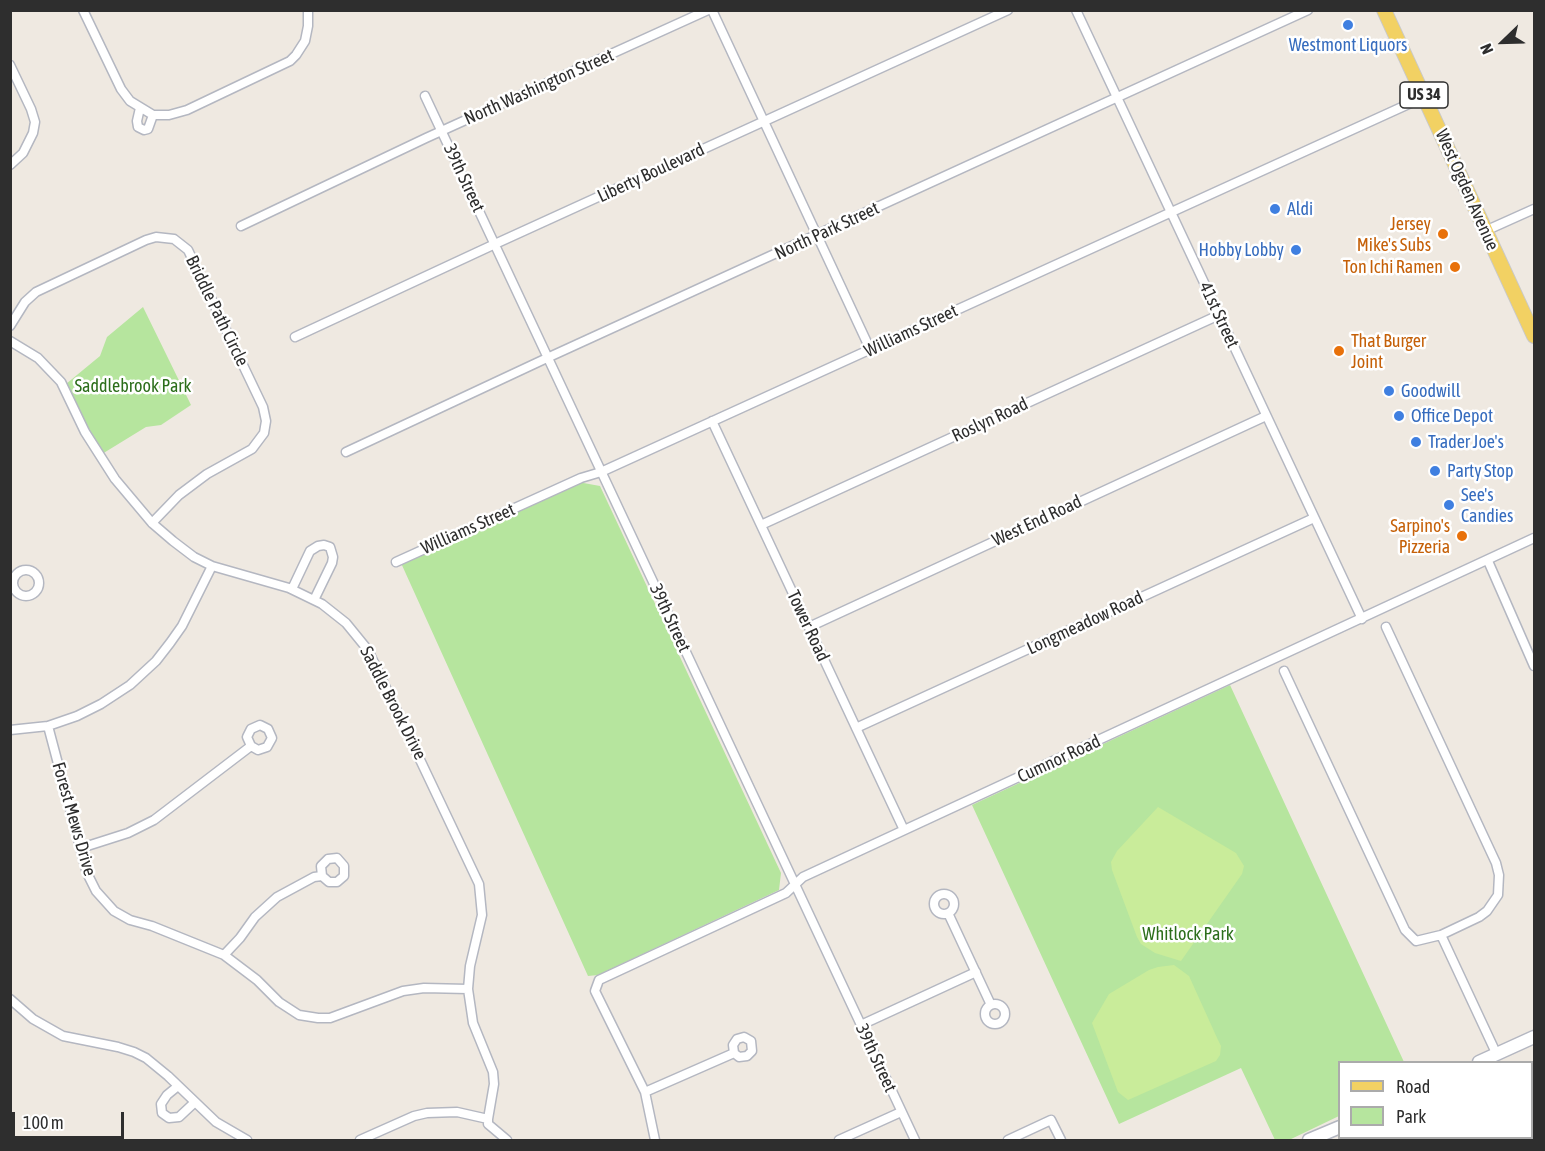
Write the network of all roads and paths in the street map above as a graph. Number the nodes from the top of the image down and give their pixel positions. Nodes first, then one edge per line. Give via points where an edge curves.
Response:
1 (83, 10) edge
2 (308, 10) edge
3 (710, 10) edge
4 (1008, 10) edge
5 (1076, 10) edge
6 (1308, 10) edge
7 (1384, 10) edge
8 (12, 70) edge
9 (425, 96) dead end
10 (1424, 96) junction
11 (1117, 98) junction
12 (142, 109) junction
13 (153, 115) junction
14 (764, 122) junction
15 (442, 131) junction
16 (10, 165) edge
17 (1534, 209) edge
18 (1170, 212) junction
19 (241, 226) dead end
20 (1485, 231) junction
21 (817, 235) junction
22 (495, 244) junction
23 (1219, 315) junction
24 (10, 326) edge
25 (1534, 336) edge
26 (295, 338) dead end
27 (10, 341) edge
28 (870, 349) junction
29 (547, 358) junction
30 (1266, 416) junction
31 (712, 421) junction
32 (346, 452) dead end
33 (601, 472) junction
34 (1314, 518) junction
35 (152, 523) junction
36 (761, 525) junction
37 (1534, 538) edge
38 (1488, 561) junction
39 (396, 562) dead end
40 (212, 566) junction
41 (292, 589) junction
42 (314, 600) junction
43 (1362, 619) junction
44 (808, 627) junction
45 (1386, 627) dead end
46 (1534, 666) edge
47 (1284, 671) dead end
48 (48, 726) junction
49 (856, 728) junction
50 (10, 730) edge
51 (251, 746) dead end
52 (904, 830) junction
53 (81, 848) junction
54 (322, 876) dead end
55 (795, 885) junction
56 (948, 912) dead end
57 (1441, 935) junction
58 (224, 955) junction
59 (976, 972) junction
60 (468, 989) junction
61 (10, 999) edge
62 (991, 1005) dead end
63 (861, 1025) junction
64 (1534, 1037) edge
65 (734, 1053) dead end
66 (1497, 1054) junction
67 (1481, 1061) edge
68 (178, 1086) junction
69 (645, 1092) junction
70 (194, 1103) junction
71 (901, 1112) junction
72 (488, 1119) junction
73 (1338, 1127) edge
74 (247, 1140) edge
75 (361, 1140) edge
76 (507, 1140) edge
77 (655, 1140) edge
78 (839, 1140) edge
79 (915, 1140) edge
80 (1008, 1140) edge
81 (1061, 1140) edge
82 (1309, 1140) edge

1 - 12 street via 121,89
2 - 13 street via 305,41 290,61 178,114
3 - 14 street
3 - 15 street, North Washington Street
4 - 14 street, Liberty Boulevard
5 - 11 street, 41st Street
6 - 11 street, North Park Street
7 - 10 main road, West Ogden Avenue / US 34
8 - 16 street via 35,122 23,153
9 - 15 street, 39th Street
10 - 18 street, Williams Street
10 - 20 main road, West Ogden Avenue / US 34
11 - 18 street, 41st Street
11 - 21 street, North Park Street
12 - 13 street
12 - 13 street via 138,127 148,129
14 - 21 street
14 - 22 street, Liberty Boulevard
15 - 19 street, North Washington Street
15 - 22 street, 39th Street
17 - 20 street
18 - 23 street, 41st Street
18 - 28 street, Williams Street
20 - 25 main road, West Ogden Avenue / US 34
21 - 28 street
21 - 29 street, North Park Street
22 - 26 street, Liberty Boulevard
22 - 29 street, 39th Street
23 - 30 street, 41st Street
23 - 36 street, Roslyn Road
24 - 35 street, Briddle Path Circle via 24,302 36,292 146,240 174,239 188,250 263,407 266,421 264,433 252,449 207,474
27 - 35 street, Saddle Brook Drive via 38,358 61,382 103,461
28 - 31 street, Williams Street
29 - 32 street, North Park Street
29 - 33 street, 39th Street
30 - 34 street, 41st Street
30 - 44 street, West End Road
31 - 33 street, Williams Street
31 - 36 street, Tower Road
33 - 39 street, Williams Street
33 - 55 street, 39th Street
34 - 43 street, 41st Street
34 - 49 street, Longmeadow Road
35 - 40 street, Saddle Brook Drive via 186,552
36 - 44 street, Tower Road
37 - 38 street, Cumnor Road
38 - 43 street, Cumnor Road
38 - 46 street
40 - 41 street, Saddle Brook Drive
40 - 48 street via 182,626 139,678 101,704
41 - 42 street, Saddle Brook Drive
41 - 42 street via 310,551 318,546 330,547 332,563
42 - 60 street, Saddle Brook Drive via 346,623 376,662 474,872 482,915
43 - 52 street, Cumnor Road
44 - 49 street, Tower Road
45 - 57 street via 1498,869 1498,895 1490,908
47 - 57 street via 1405,930 1416,941
48 - 50 street
48 - 53 street, Forest Mews Drive
49 - 52 street, Tower Road
51 - 53 street via 148,824
52 - 55 street, Cumnor Road via 803,877
53 - 58 street, Forest Mews Drive via 93,886 114,911
54 - 58 street via 276,897
55 - 63 street, 39th Street
55 - 69 street, Cumnor Road via 786,893 599,980 595,991
56 - 59 street
57 - 66 street
58 - 60 street, Forest Mews Drive via 284,1006 298,1015 312,1017 341,1015 403,991
59 - 62 street
59 - 63 street
60 - 72 street, Saddle Brook Drive via 473,1023 493,1072
61 - 68 street via 33,1019 63,1036 134,1052
63 - 71 street, 39th Street
64 - 66 street
65 - 69 street
66 - 67 street
68 - 70 street
68 - 70 street via 161,1104 162,1113 169,1118 179,1117
69 - 77 street
70 - 74 street
71 - 78 street
71 - 79 street, 39th Street
72 - 75 street via 457,1112 427,1113
72 - 76 street via 488,1124
73 - 82 street
80 - 81 street via 1051,1120

